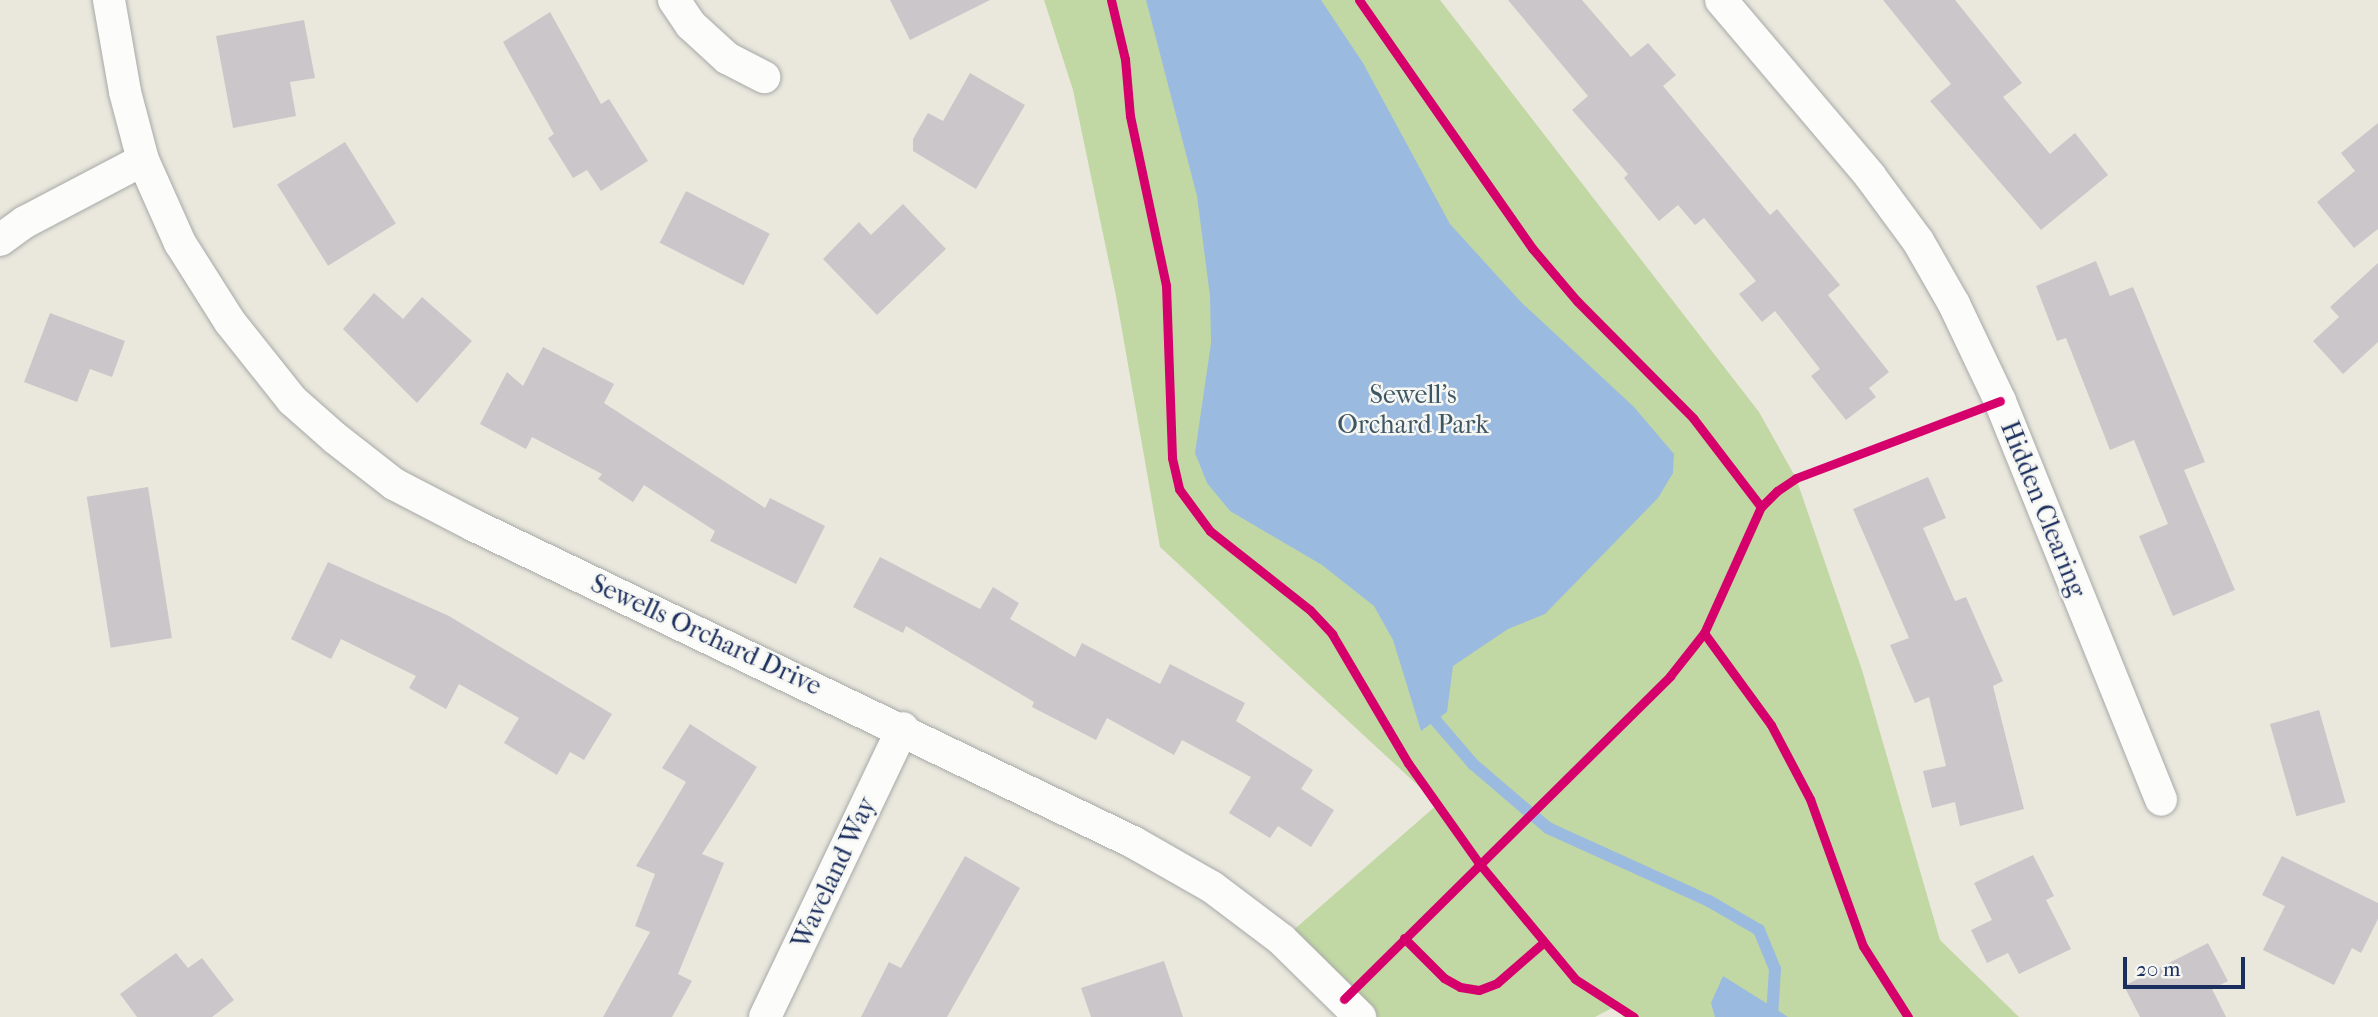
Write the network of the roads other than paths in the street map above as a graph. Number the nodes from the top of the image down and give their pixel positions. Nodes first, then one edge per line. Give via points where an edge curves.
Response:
1 (109, 0) edge
2 (674, 0) edge
3 (1721, 0) edge
4 (764, 77) dead end
5 (143, 160) junction
6 (0, 240) edge
7 (903, 728) junction
8 (2161, 800) dead end
9 (765, 1017) edge
10 (1360, 1017) edge

1 - 5 street, Sewells Orchard Drive
2 - 4 street via 691,25 727,58
3 - 8 street, Hidden Clearing via 1870,176 1918,241 1954,304 2000,401
5 - 6 street via 25,222
5 - 7 street, Sewells Orchard Drive via 180,243 230,322 292,400 394,484
7 - 9 street, Waveland Way
7 - 10 street, Sewells Orchard Drive via 1133,842 1212,887 1282,940

